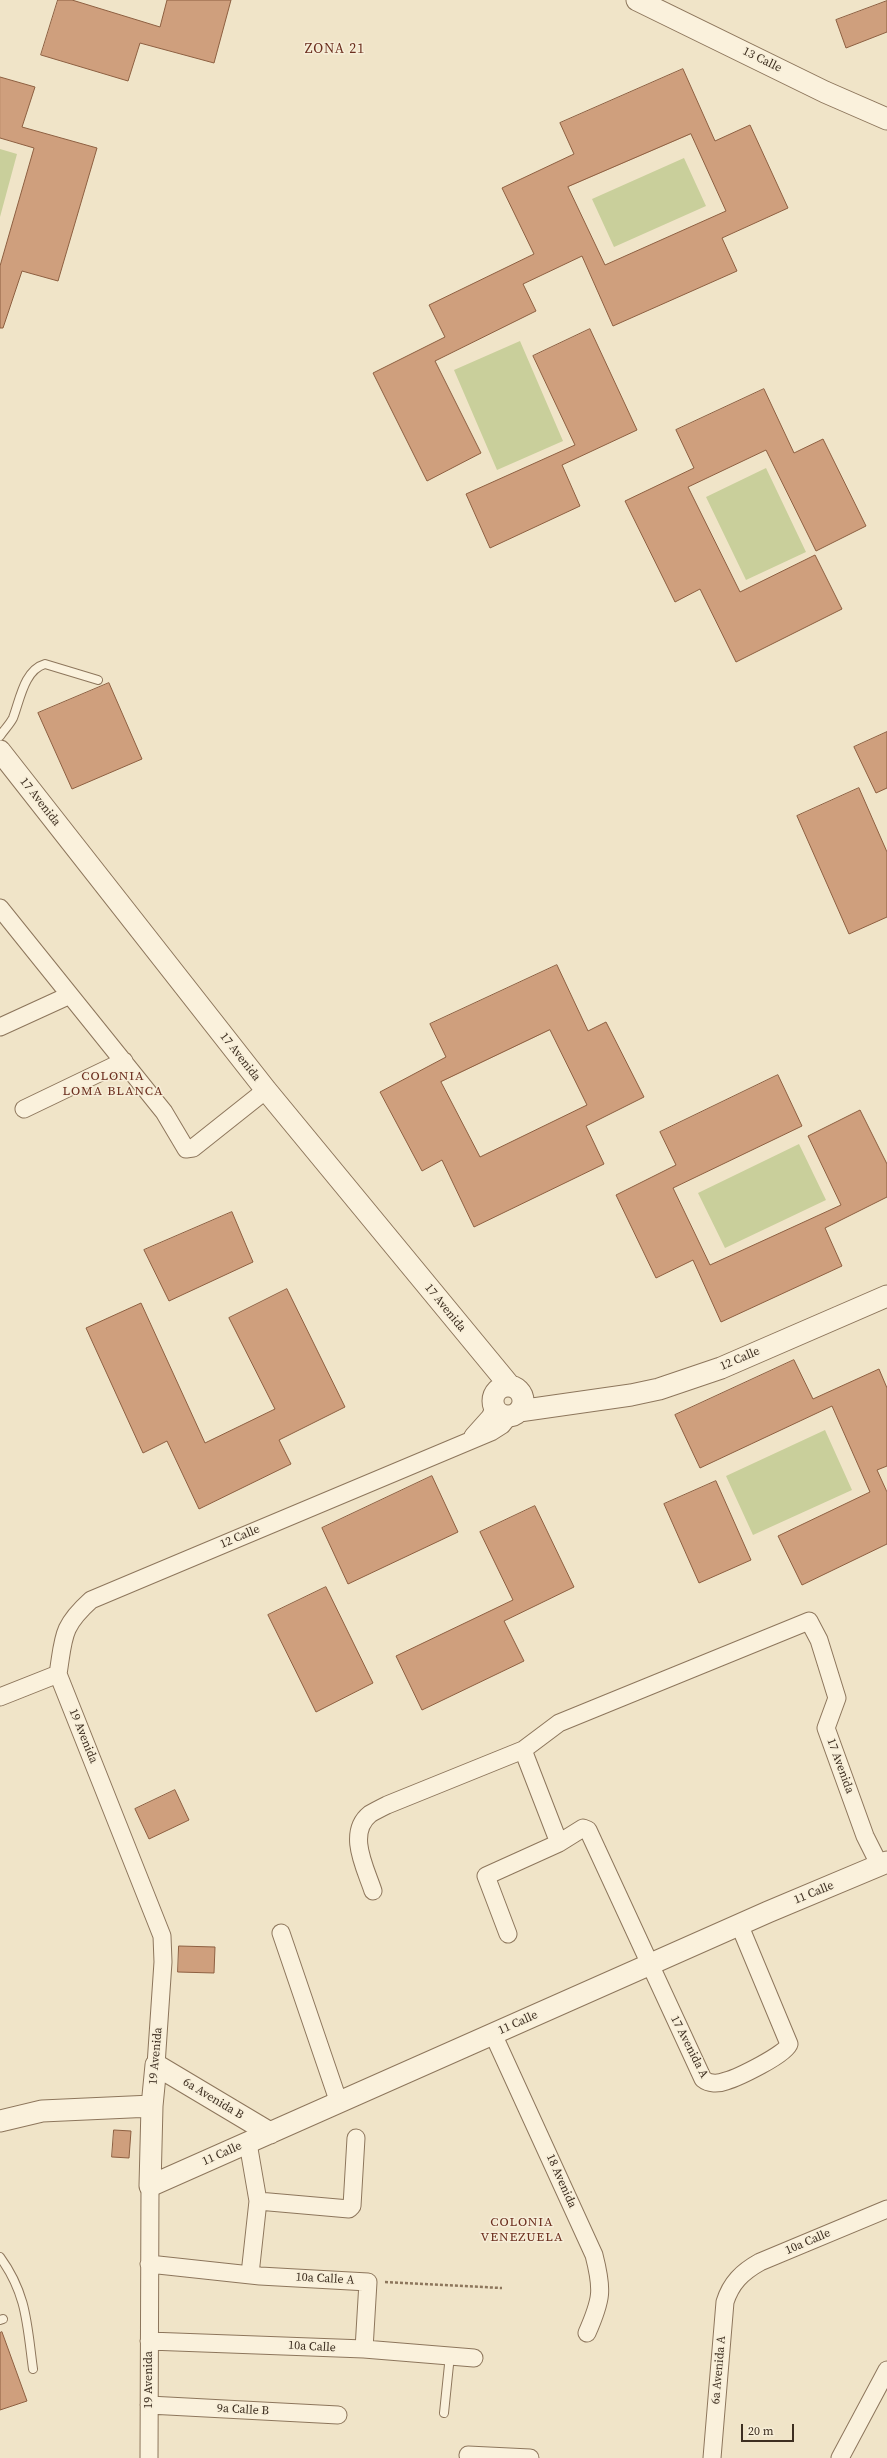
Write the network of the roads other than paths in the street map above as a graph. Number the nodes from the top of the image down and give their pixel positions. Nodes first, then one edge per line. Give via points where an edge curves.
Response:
1 (637, 0) edge
2 (887, 119) edge
3 (98, 680) dead end
4 (0, 736) edge
5 (0, 751) edge
6 (0, 908) edge
7 (70, 995) junction
8 (0, 1027) edge
9 (124, 1062) junction
10 (266, 1090) junction
11 (24, 1109) dead end
12 (887, 1296) edge
13 (508, 1400) junction
14 (58, 1674) junction
15 (0, 1697) edge
16 (523, 1750) junction
17 (559, 1843) junction
18 (884, 1864) edge
19 (373, 1891) dead end
20 (739, 1924) junction
21 (280, 1933) dead end
22 (508, 1934) dead end
23 (650, 1964) junction
24 (493, 2034) junction
25 (156, 2065) junction
26 (339, 2103) junction
27 (152, 2106) junction
28 (0, 2121) edge
29 (270, 2133) junction
30 (356, 2138) dead end
31 (248, 2143) junction
32 (150, 2186) junction
33 (258, 2201) junction
34 (887, 2209) edge
35 (0, 2257) edge
36 (149, 2264) junction
37 (250, 2274) junction
38 (733, 2283) joint
39 (587, 2333) dead end
40 (149, 2341) junction
41 (364, 2349) junction
42 (450, 2355) junction
43 (474, 2358) dead end
44 (33, 2369) dead end
45 (887, 2370) edge
46 (149, 2405) junction
47 (444, 2413) dead end
48 (338, 2415) dead end
49 (468, 2455) dead end
50 (149, 2458) edge
51 (530, 2458) edge
52 (712, 2458) edge
53 (840, 2458) edge

1 - 2 street, 13 Calle via 825,92
3 - 4 lane via 45,664 38,666 23,689 12,720
5 - 10 street, 17 Avenida
6 - 7 street
7 - 8 street
7 - 9 street
9 - 10 street via 164,1112 186,1149 194,1148
9 - 11 street
10 - 13 street, 17 Avenida via 486,1358
12 - 13 street, 12 Calle via 721,1368 659,1389 586,1401
13 - 14 street, 12 Calle via 468,1442 91,1600 74,1615 66,1628
14 - 15 street
14 - 25 street, 19 Avenida via 162,1936 163,1962
16 - 17 street
16 - 18 street, 17 Avenida via 559,1723 809,1621 819,1640 837,1698 826,1728 866,1836
16 - 19 street via 408,1796 369,1815 360,1832 358,1847
17 - 22 street via 486,1877
17 - 23 street, 17 Avenida A via 583,1828 588,1830
18 - 20 street, 11 Calle
20 - 23 street, 11 Calle
20 - 23 street, 17 Avenida A via 789,2044 785,2051 725,2082 708,2083 702,2080
21 - 26 street
23 - 24 street, 11 Calle
24 - 26 street, 11 Calle
24 - 39 street, 18 Avenida via 594,2255 601,2281 601,2294 598,2309
25 - 27 street, 19 Avenida
25 - 29 street, 6a Avenida B
26 - 29 street, 11 Calle
27 - 28 street via 42,2111
27 - 32 street, 19 Avenida
29 - 31 street, 11 Calle
30 - 33 street via 351,2208
31 - 32 street, 11 Calle
31 - 33 street
32 - 36 street, 19 Avenida
33 - 37 street
34 - 38 street, 10a Calle via 760,2262
35 - 44 lane via 25,2303
36 - 37 street, 10a Calle A
36 - 40 street, 19 Avenida
37 - 41 street, 10a Calle A via 368,2282
38 - 52 street, 6a Avenida A via 725,2302
40 - 41 street, 10a Calle
40 - 46 street, 19 Avenida
41 - 42 street, 10a Calle
42 - 43 street, 10a Calle
42 - 47 lane
45 - 53 street
46 - 48 street, 9a Calle B
46 - 50 street, 19 Avenida
49 - 51 street

